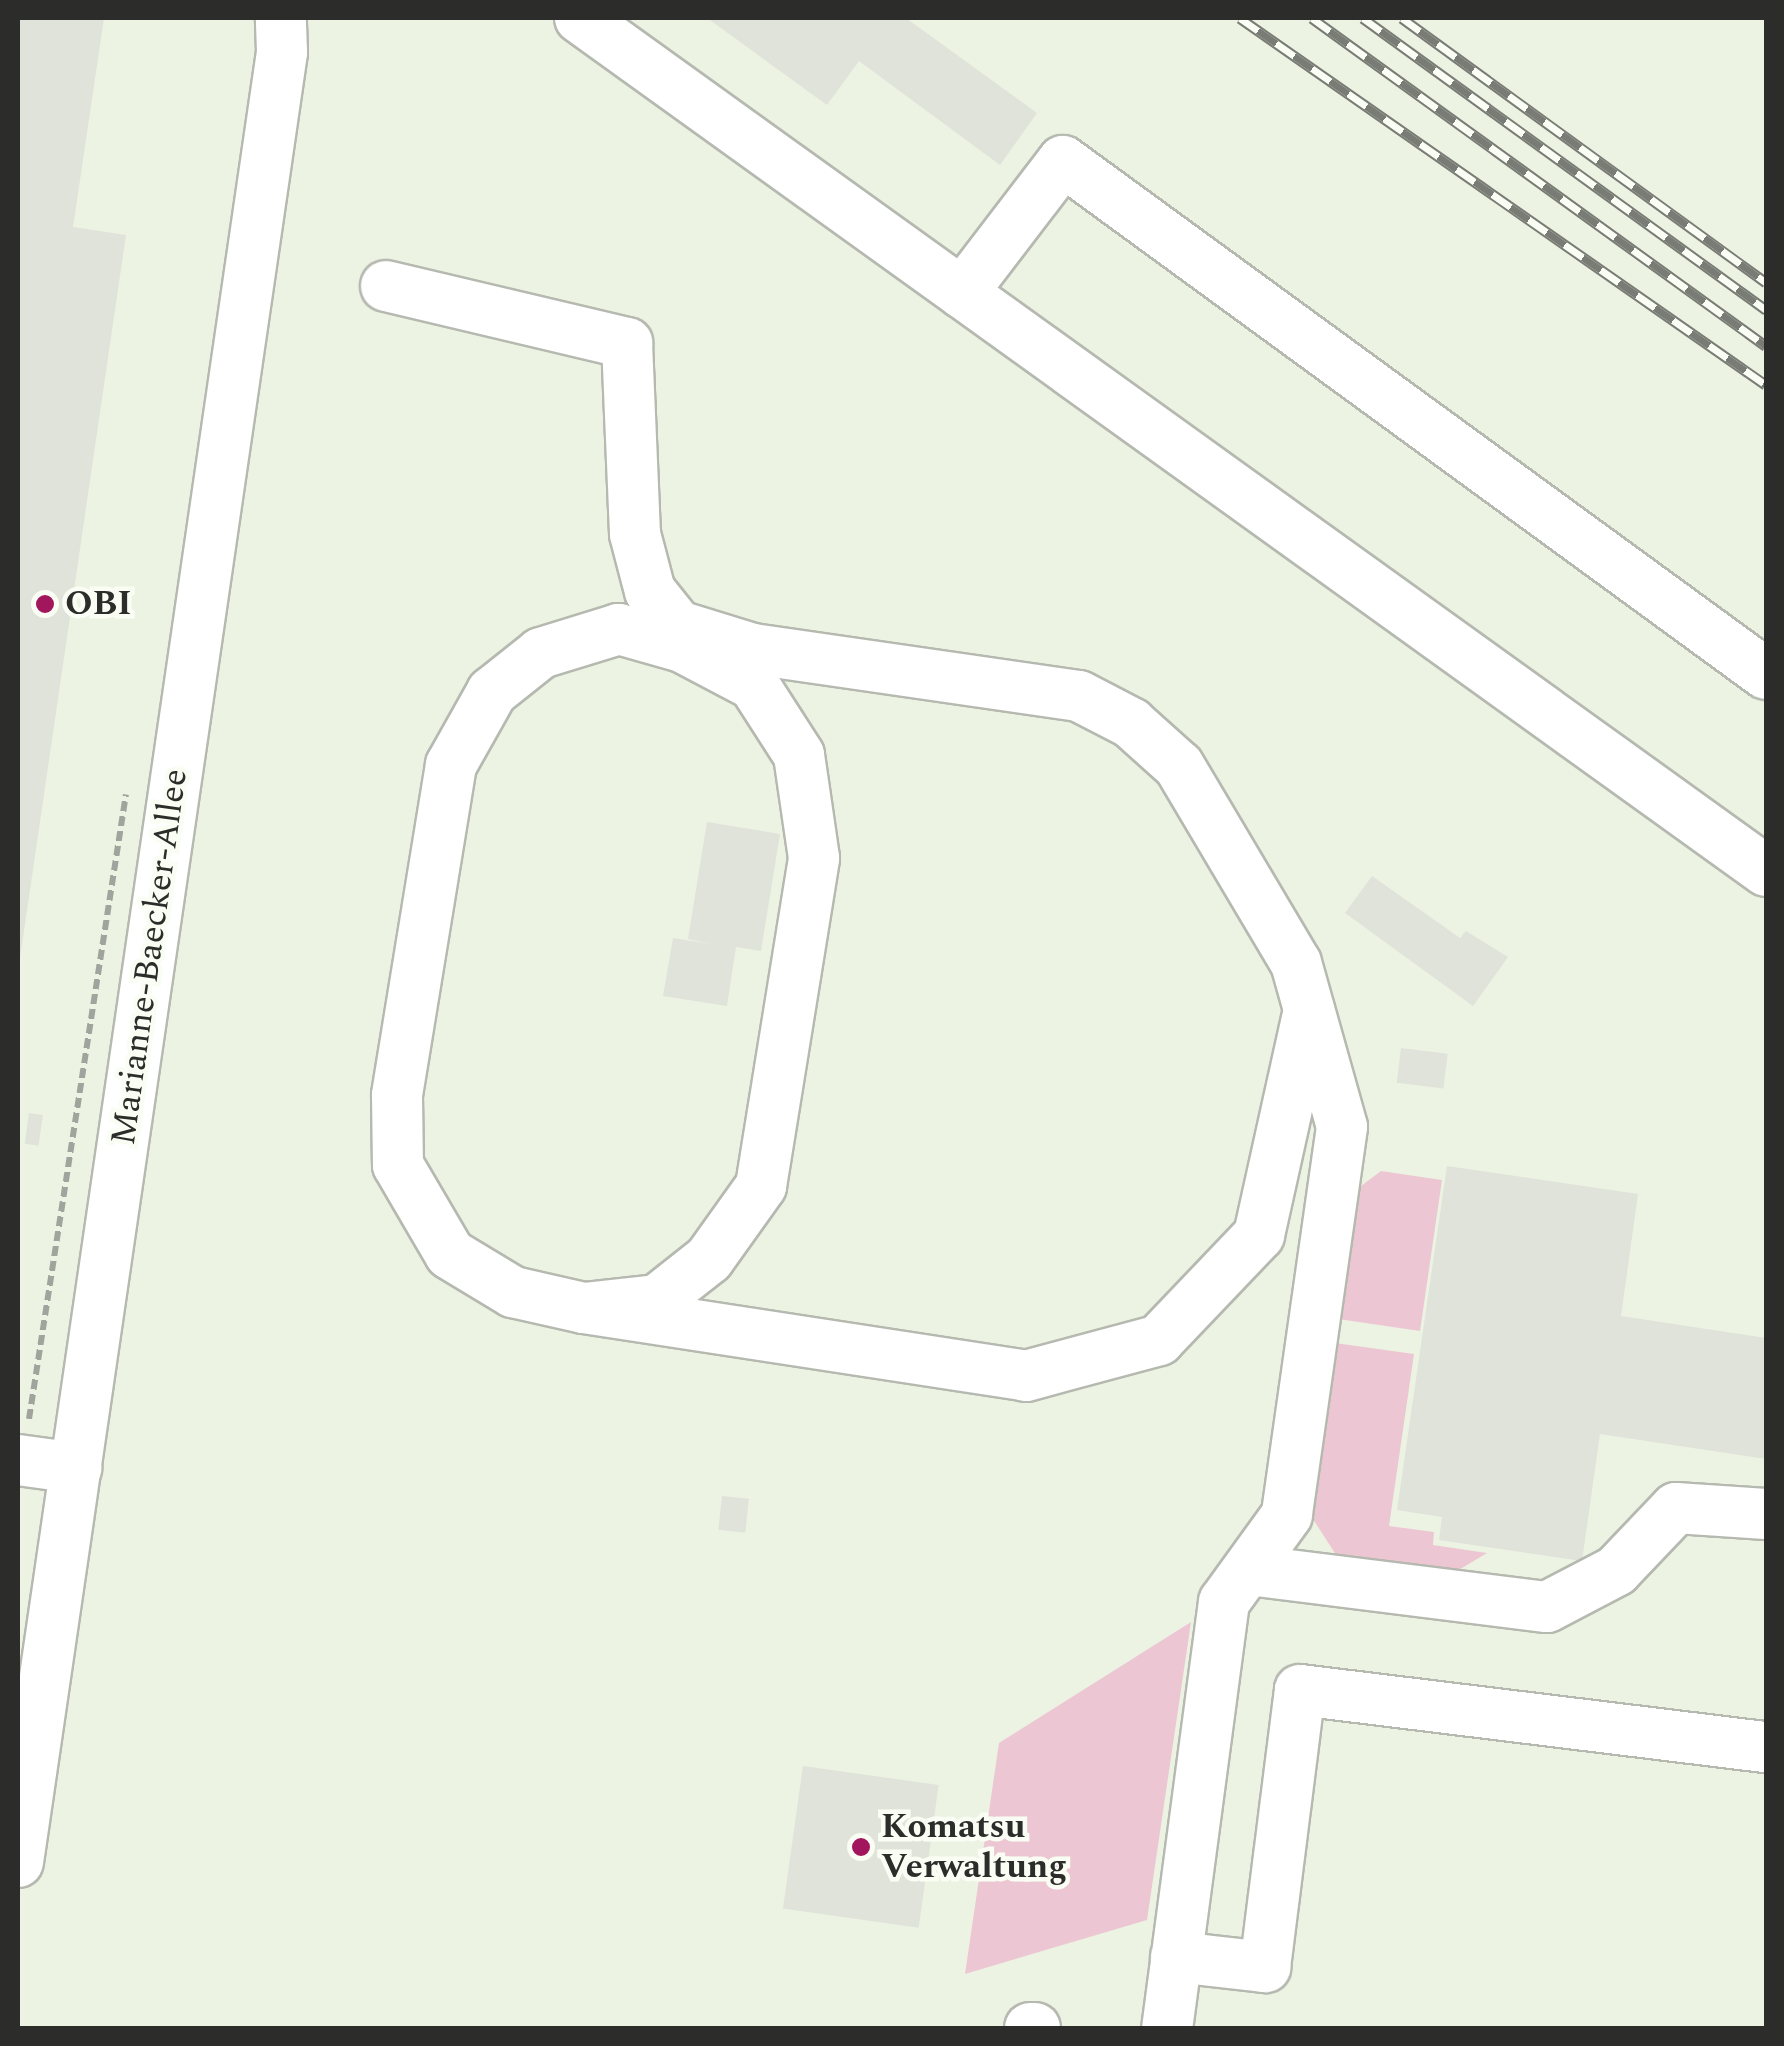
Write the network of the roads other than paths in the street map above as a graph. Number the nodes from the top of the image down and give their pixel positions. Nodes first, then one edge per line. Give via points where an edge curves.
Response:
1 (580, 18) edge
2 (281, 34) edge
3 (386, 286) dead end
4 (962, 292) junction
5 (1766, 674) edge
6 (1766, 871) edge
7 (1310, 1010) junction
8 (584, 1308) junction
9 (18, 1460) edge
10 (76, 1468) junction
11 (1766, 1514) edge
12 (1249, 1570) junction
13 (1766, 1747) edge
14 (18, 1862) edge
15 (1176, 1958) junction
16 (1166, 2028) edge

1 - 4 street
2 - 10 street, Marianne-Baecker-Allee
3 - 7 street via 626,343 635,534 650,591 678,626 753,649 1079,696 1131,724 1178,766 1233,850 1296,963
4 - 5 street via 1063,161
4 - 6 street
7 - 8 street via 1259,1235 1159,1340 1026,1376
7 - 12 street via 1342,1127 1287,1514
8 - 8 street via 657,1300 709,1260 762,1186 814,858 800,755 754,685 682,648 619,629 541,652 492,692 451,765 397,1096 398,1165 450,1254 513,1292
9 - 10 street
10 - 14 street, Marianne-Baecker-Allee
11 - 12 street via 1676,1508 1616,1571 1547,1608
12 - 15 street via 1224,1602
13 - 15 street via 1300,1690 1265,1968
15 - 16 street

